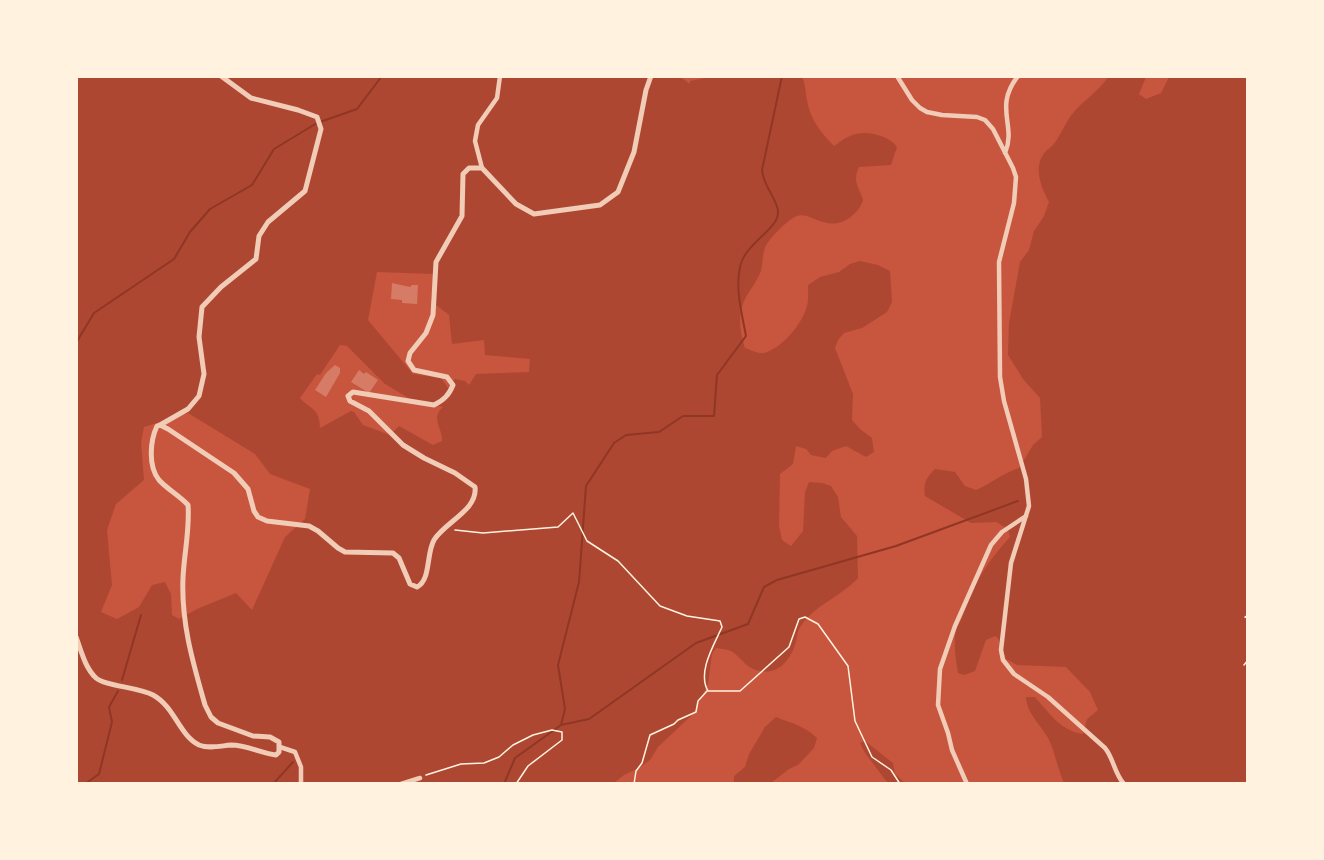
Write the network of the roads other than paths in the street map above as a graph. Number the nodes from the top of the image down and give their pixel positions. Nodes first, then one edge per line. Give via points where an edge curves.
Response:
1 (221, 76) edge
2 (500, 76) edge
3 (651, 76) edge
4 (897, 76) edge
5 (1018, 76) edge
6 (1005, 153) junction
7 (482, 168) junction
8 (160, 425) junction
9 (1026, 516) junction
10 (76, 637) edge
11 (280, 749) junction
12 (420, 778) road end
13 (301, 783) edge
14 (401, 783) edge
15 (967, 783) edge
16 (1124, 783) edge

1 - 8 street via 251,98 317,118 320,127 304,191 268,222 259,236 256,259 202,307 199,337 204,374 199,396 188,409
2 - 7 street via 497,98 478,125 475,141
3 - 7 street via 628,169 618,192 600,205 534,214 516,204
4 - 6 street via 912,100 927,112 985,120
5 - 6 street via 1006,95 1009,144
6 - 9 street via 1016,184 999,262 1000,377 1028,493
7 - 8 street via 469,168 463,174 462,216 436,262 433,315 408,361 414,370 447,377 453,385 450,393 434,405 353,393 348,396 403,445 475,487 475,497 434,540 422,585 413,587 393,553 345,552 309,526 258,517 248,489 234,473
8 - 11 street via 152,436 153,465 159,480 188,504 184,625 205,705 218,723 274,739
9 - 15 street via 991,545 954,626 940,669 938,705
9 - 16 street via 1011,563 1001,643 1003,660 1014,674 1048,697 1105,748
10 - 11 street via 90,672 98,680 154,695 168,706 184,731 199,745 240,746 276,755
11 - 13 street via 295,752 301,767
12 - 14 street

